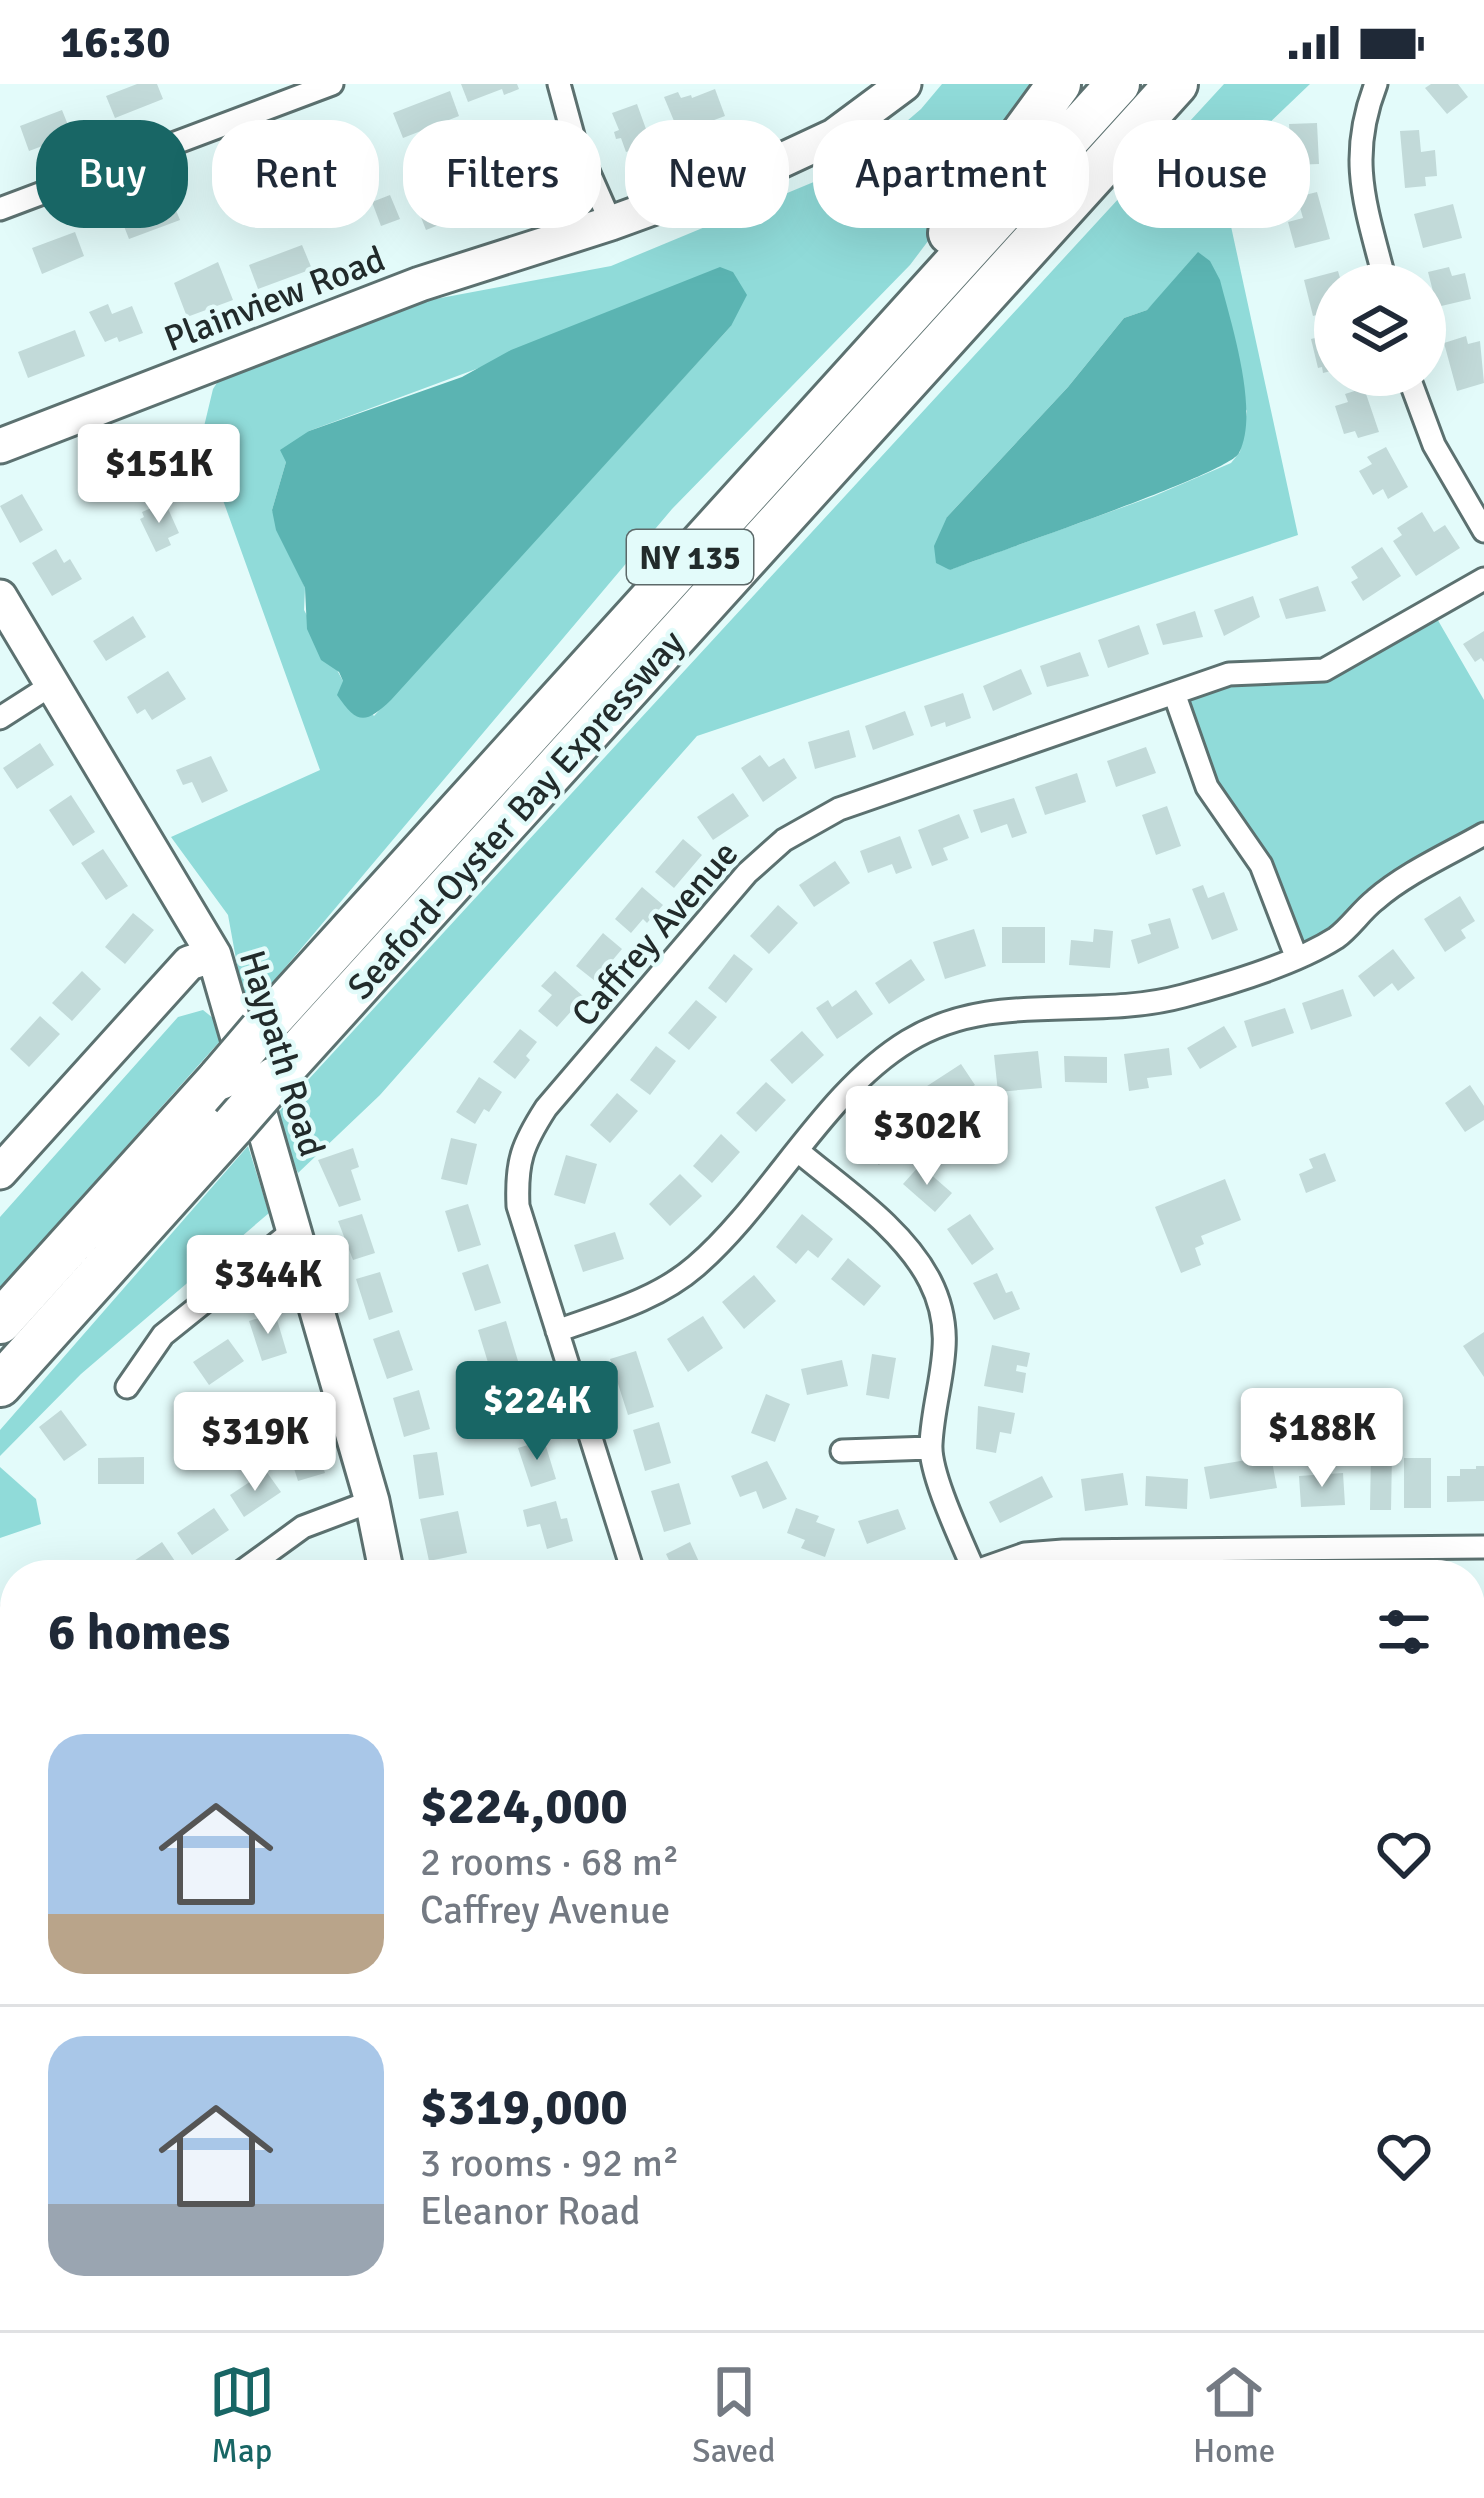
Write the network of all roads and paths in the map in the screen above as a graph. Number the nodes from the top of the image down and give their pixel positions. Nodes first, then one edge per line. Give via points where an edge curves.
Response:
1 (332, 84) edge
2 (560, 84) edge
3 (904, 84) edge
4 (1059, 84) edge
5 (1118, 84) edge
6 (1176, 84) edge
7 (1209, 84) edge
8 (1376, 84) edge
9 (0, 209) edge
10 (611, 223) junction
11 (1042, 232) junction
12 (1381, 264) edge
13 (1416, 396) edge
14 (820, 414) junction
15 (0, 446) edge
16 (1484, 532) edge
17 (1484, 579) edge
18 (0, 597) edge
19 (53, 684) junction
20 (1174, 693) junction
21 (0, 718) edge
22 (1484, 833) edge
23 (214, 955) junction
24 (1296, 956) junction
25 (798, 1151) junction
26 (0, 1172) edge
27 (295, 1229) junction
28 (0, 1322) edge
29 (556, 1331) junction
30 (0, 1385) edge
31 (127, 1387) dead end
32 (930, 1448) junction
33 (842, 1451) dead end
34 (372, 1501) junction
35 (1484, 1547) edge
36 (258, 1560) edge
37 (384, 1560) edge
38 (629, 1560) edge
39 (970, 1560) edge
40 (1009, 1560) edge

1 - 9 street
2 - 10 street
3 - 10 street, Plainview Road via 833,136
4 - 14 highway
5 - 14 highway, Seaford-Oyster Bay Expressway / NY 135
6 - 11 highway, Seaford-Oyster Bay Expressway / NY 135
7 - 11 highway
8 - 12 street via 1358,162
10 - 15 street, Plainview Road via 420,284
11 - 30 highway, Seaford-Oyster Bay Expressway / NY 135, bridge
13 - 16 street
14 - 28 highway, Seaford-Oyster Bay Expressway / NY 135, bridge
17 - 20 street, Caffrey Avenue via 1324,670 1229,674
18 - 19 street, Haypath Road
19 - 21 street
19 - 23 street, Haypath Road
20 - 24 street via 1207,787 1261,865
20 - 29 street, Caffrey Avenue via 839,808 747,873 522,1145 518,1207
22 - 24 street via 1378,897 1337,937
23 - 26 street via 189,963
23 - 27 street, Haypath Road
24 - 25 street via 1149,1005 1024,1007 939,1025 868,1070
25 - 29 street via 696,1266 639,1301
25 - 32 street via 902,1241 932,1285 946,1357
27 - 31 street via 163,1335
27 - 34 street, Haypath Road
29 - 38 street, Caffrey Avenue
32 - 33 street
32 - 39 street
34 - 36 street via 303,1527
34 - 37 street, Haypath Road
35 - 40 street via 1063,1551

